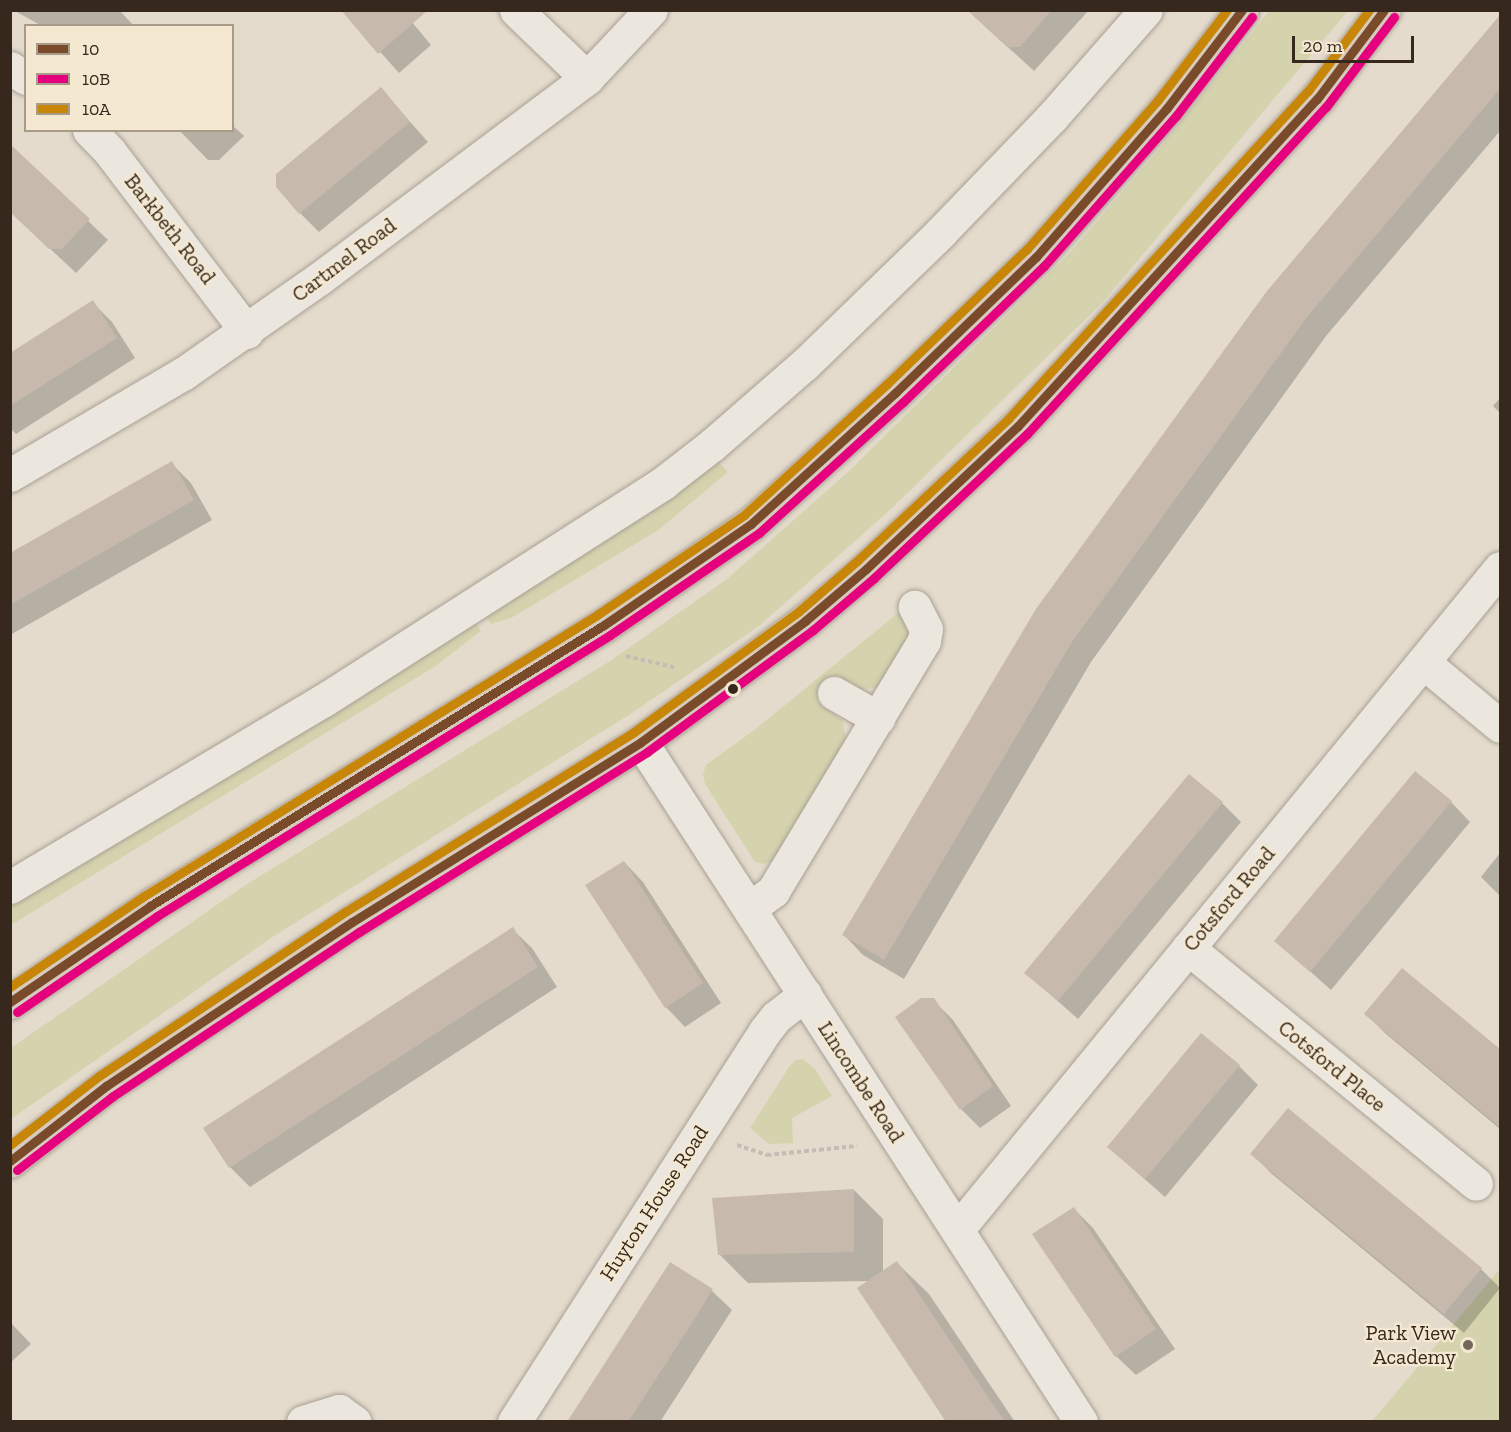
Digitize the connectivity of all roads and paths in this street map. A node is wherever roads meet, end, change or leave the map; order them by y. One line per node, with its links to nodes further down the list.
1 (516, 10): 8 (street)
2 (651, 10): 8 (street, Cartmel Road)
3 (1146, 10): 21 (street)
4 (1242, 10): 25 (highway)
5 (1384, 10): 20 (highway)
6 (10, 68): 7 (street)
7 (24, 77)
8 (587, 78): 10 (street, Cartmel Road)
9 (91, 132): 10 (street, Barkbeth Road)
10 (247, 332): 11 (street, Cartmel Road)
11 (10, 475)
12 (1500, 568): 15 (street, Cotsford Road)
13 (915, 607): 18 (street)
14 (625, 656): 16 (path)
15 (1423, 662): 19 (street); 23 (street, Cotsford Road)
16 (681, 668)
17 (834, 693): 18 (street)
18 (878, 718): 22 (street)
19 (1500, 726)
20 (640, 742): 22 (street, Lincombe Road); 28 (highway)
21 (10, 886)
22 (750, 908): 24 (street, Lincombe Road)
23 (1188, 948): 29 (street, Cotsford Place); 30 (street, Cotsford Road)
24 (805, 994): 26 (street, Lincombe Road); 27 (street, Huyton House Road)
25 (10, 1002)
26 (892, 1130): 27 (path); 30 (street, Lincombe Road)
27 (700, 1133): 33 (street, Huyton House Road)
28 (10, 1161)
29 (1476, 1184)
30 (957, 1230): 34 (street, Lincombe Road)
31 (303, 1422): 32 (street)
32 (355, 1422)
33 (514, 1422)
34 (1081, 1422)

